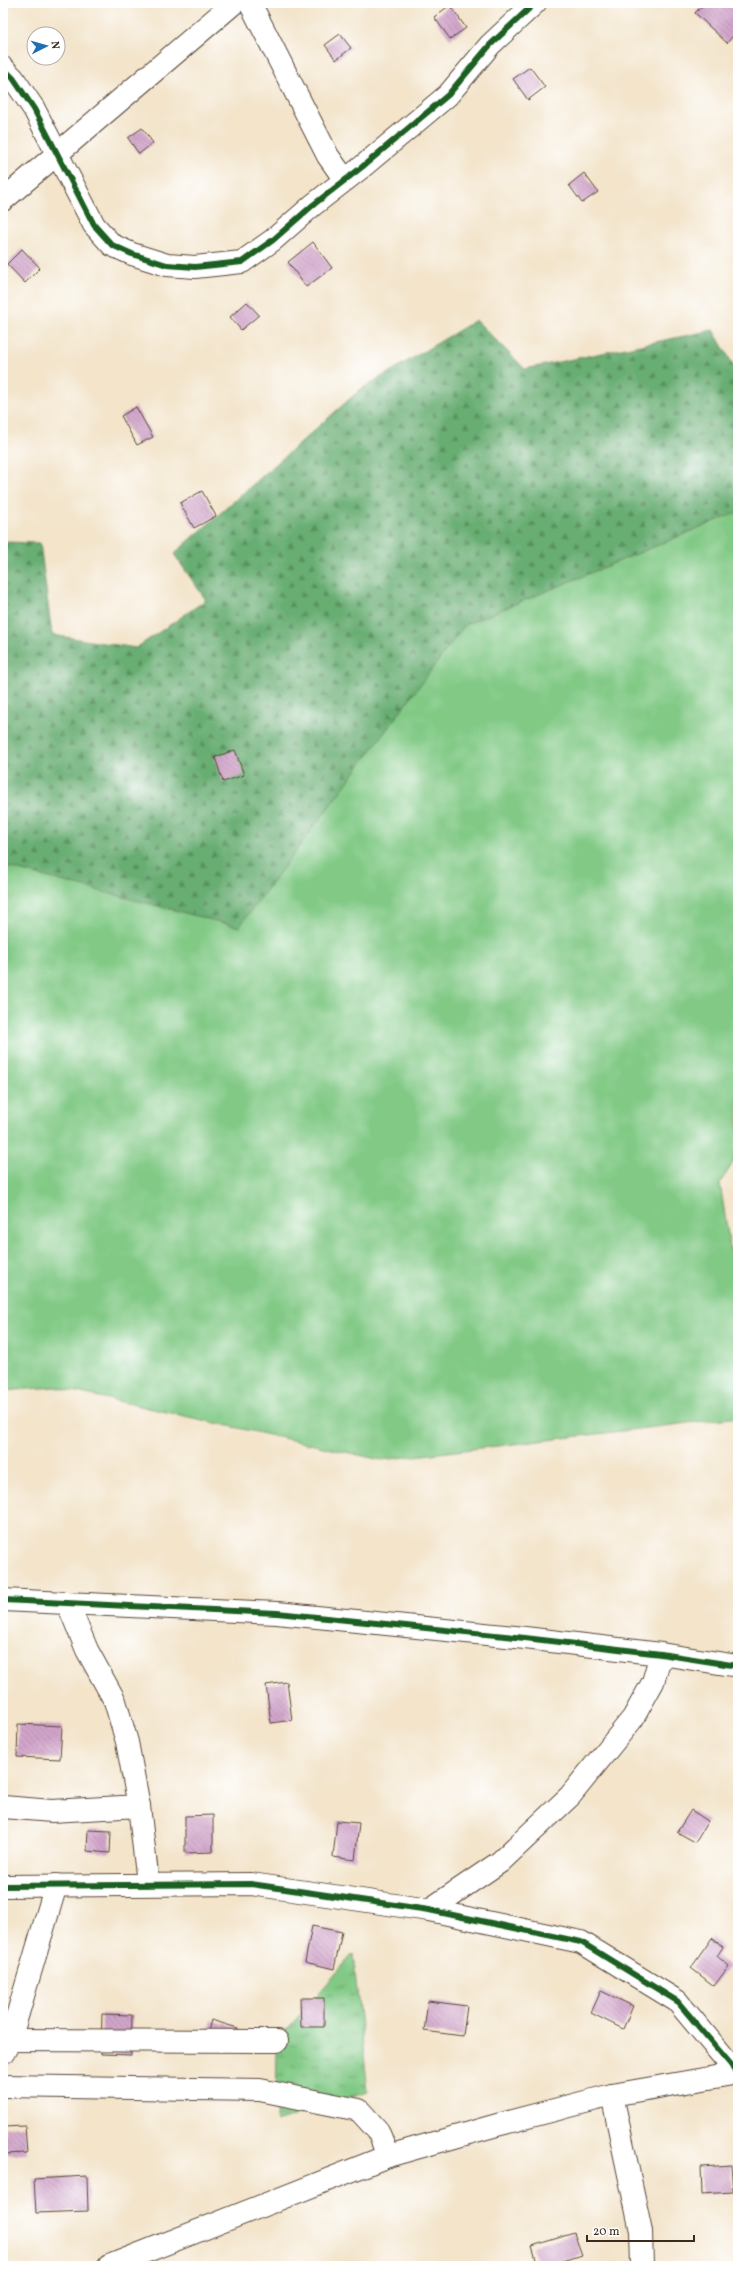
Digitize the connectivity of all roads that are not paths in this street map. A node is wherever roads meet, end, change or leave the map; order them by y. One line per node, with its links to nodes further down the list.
1 (234, 3): 5 (street)
2 (250, 3): 6 (street)
3 (535, 3): 6 (street)
4 (3, 68): 5 (street)
5 (58, 152): 6 (street); 7 (street)
6 (345, 180)
7 (3, 200)
8 (3, 1600): 9 (street)
9 (68, 1604): 10 (street); 13 (street)
10 (661, 1654): 11 (street); 17 (street)
11 (738, 1666)
12 (3, 1806): 13 (street)
13 (139, 1806): 14 (street)
14 (148, 1883): 15 (street); 17 (street)
15 (56, 1885): 16 (street); 19 (street)
16 (3, 1886)
17 (429, 1910): 20 (street)
18 (277, 2041): 19 (street)
19 (5, 2045)
20 (738, 2073): 22 (street)
21 (3, 2086): 23 (street)
22 (612, 2095): 23 (street); 25 (street)
23 (388, 2156): 24 (street)
24 (109, 2266)
25 (642, 2266)

